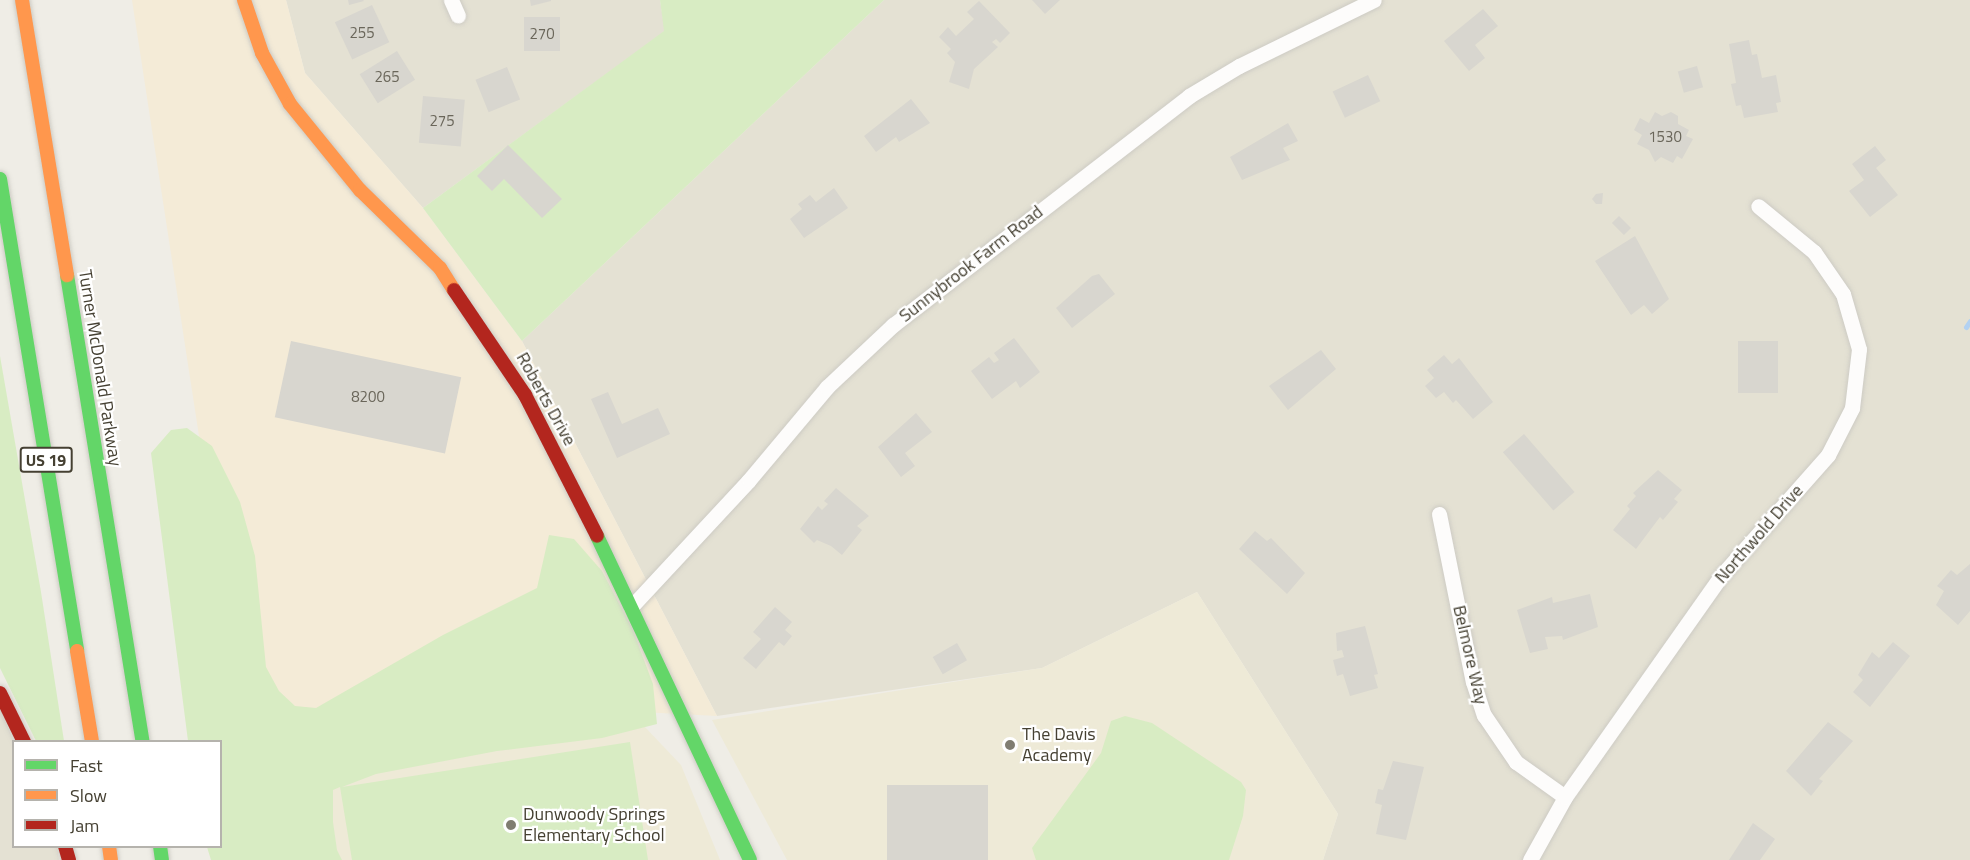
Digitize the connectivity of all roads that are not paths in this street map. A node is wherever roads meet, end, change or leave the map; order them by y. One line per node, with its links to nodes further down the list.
1 (22, 0): 7 (main road, Turner McDonald Parkway / US 19)
2 (28, 0): 7 (main road)
3 (244, 0): 11 (main road, Roberts Drive)
4 (451, 0): 6 (street)
5 (1374, 0): 11 (street, Sunnybrook Farm Road)
6 (458, 16)
7 (52, 176): 15 (main road, Turner McDonald Parkway / US 19)
8 (0, 179): 14 (main road, US 19)
9 (1758, 206): 16 (street, Northwold Drive)
10 (1439, 514): 16 (street, Belmore Way)
11 (631, 607): 17 (main road, Roberts Drive)
12 (0, 693): 13 (main road)
13 (24, 740)
14 (92, 740)
15 (142, 740)
16 (1565, 797): 18 (street, Northwold Drive)
17 (750, 860)
18 (1530, 860)

